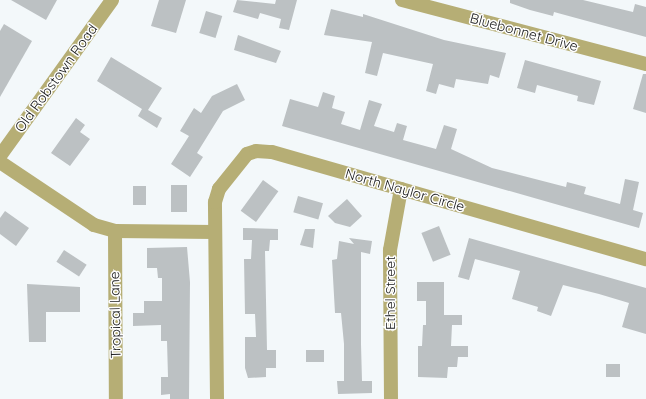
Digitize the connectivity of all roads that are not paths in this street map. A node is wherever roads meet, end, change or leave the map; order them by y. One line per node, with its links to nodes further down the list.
1 (112, 0): 4 (street, Old Robstown Road)
2 (402, 0): 3 (street, Bluebonnet Drive)
3 (646, 64)
4 (0, 156)
5 (0, 162): 7 (street)
6 (401, 189): 8 (street, North Naylor Circle); 9 (street, North Naylor Circle); 12 (street, Ethel Street)
7 (115, 231): 8 (street); 10 (street, Tropical Lane)
8 (215, 232): 11 (street, North Naylor Circle)
9 (646, 259)
10 (116, 399)
11 (217, 399)
12 (390, 399)

